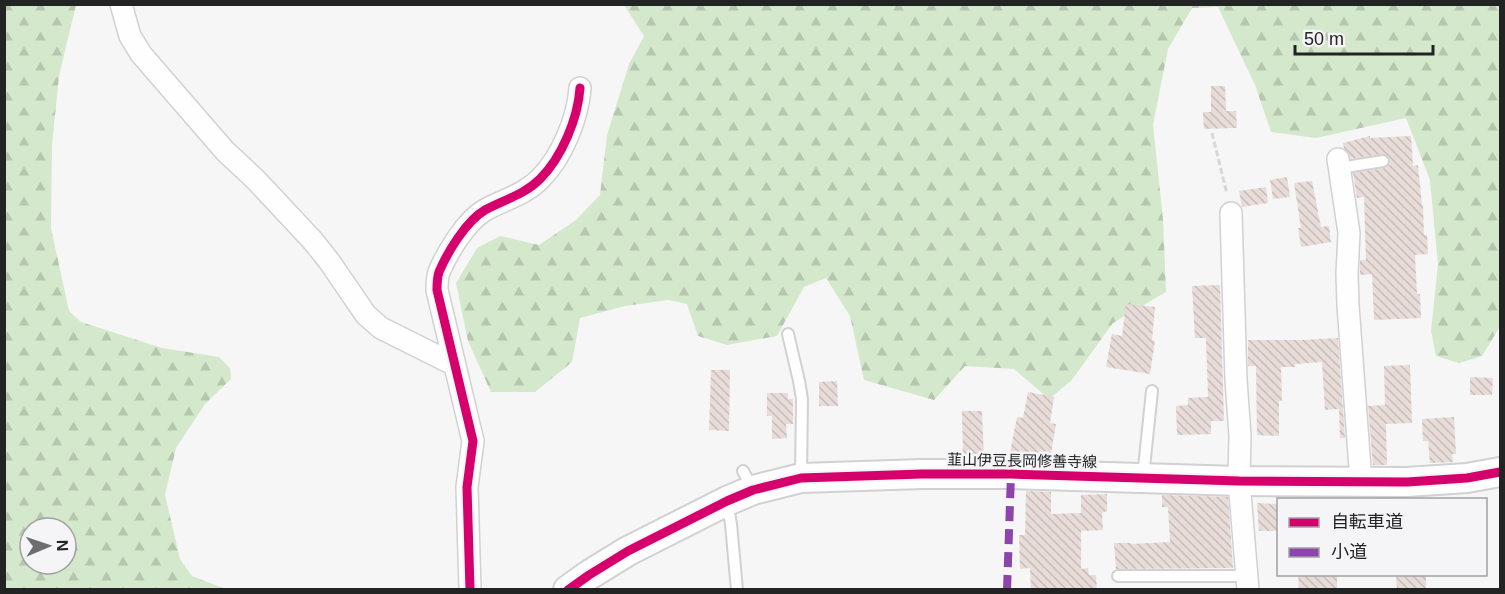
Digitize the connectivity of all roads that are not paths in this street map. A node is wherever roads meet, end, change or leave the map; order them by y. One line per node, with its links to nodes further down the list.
1 (121, 4): 7 (street)
2 (580, 88): 7 (street)
3 (1383, 161): 4 (lane)
4 (1339, 163): 13 (street)
5 (1232, 213): 12 (street)
6 (789, 334): 10 (lane)
7 (455, 365): 17 (street)
8 (1152, 391): 11 (lane)
9 (1500, 472): 13 (main road, 韮山伊豆長岡修善寺線)
10 (801, 478): 11 (main road, 韮山伊豆長岡修善寺線); 14 (main road, 韮山伊豆長岡修善寺線)
11 (1143, 478): 12 (main road, 韮山伊豆長岡修善寺線)
12 (1239, 481): 13 (main road, 韮山伊豆長岡修善寺線); 16 (street)
13 (1361, 482)
14 (727, 501): 18 (main road, 韮山伊豆長岡修善寺線); 19 (lane)
15 (1118, 576): 16 (lane)
16 (1247, 583)
17 (470, 590)
18 (568, 590)
19 (737, 590)

